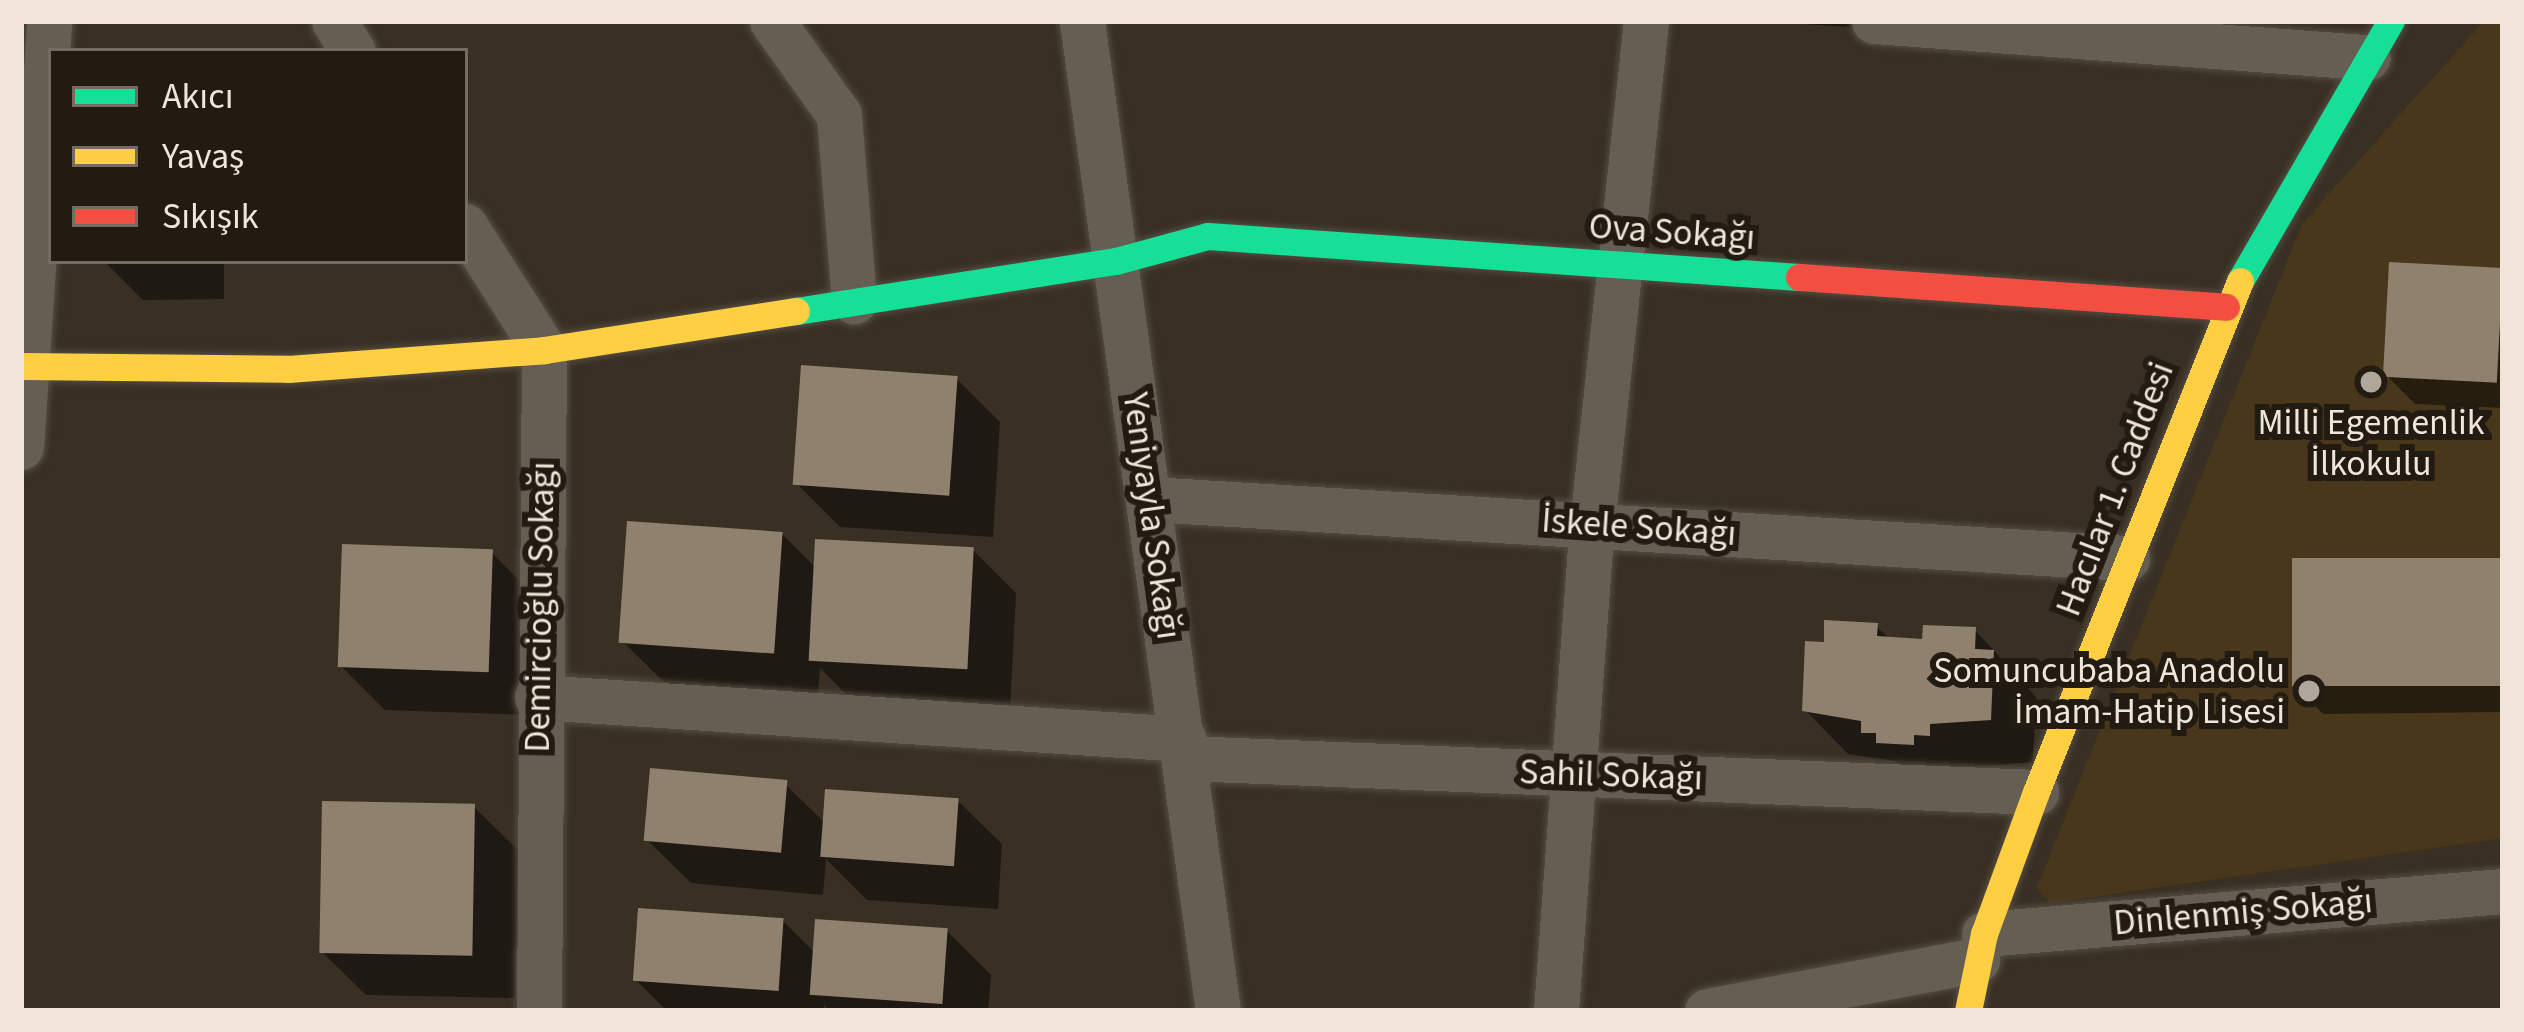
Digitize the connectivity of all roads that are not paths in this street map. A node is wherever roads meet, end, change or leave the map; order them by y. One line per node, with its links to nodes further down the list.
1 (49, 21): 16 (street)
2 (334, 21): 9 (street)
3 (772, 21): 13 (street)
4 (1082, 21): 11 (street, Yeniyayla Sokağı)
5 (1646, 21): 12 (street)
6 (1874, 21): 7 (street)
7 (1925, 23): 8 (street)
8 (2380, 39): 14 (street, Hacılar 1. Caddesi)
9 (351, 48)
10 (468, 231): 15 (street)
11 (1116, 261): 12 (street, Ova Sokağı); 13 (street, Ova Sokağı); 18 (street, Yeniyayla Sokağı)
12 (1624, 265): 14 (street, Ova Sokağı); 19 (street)
13 (854, 301): 15 (street, Ova Sokağı)
14 (2226, 307): 20 (street, Hacılar 1. Caddesi)
15 (544, 350): 16 (street, Ova Sokağı); 21 (street, Demircioğlu Sokağı)
16 (24, 366): 17 (street)
17 (21, 447)
18 (1150, 499): 19 (street, İskele Sokağı); 22 (street, Yeniyayla Sokağı)
19 (1592, 524): 20 (street, İskele Sokağı); 23 (street)
20 (2127, 558): 24 (street, Hacılar 1. Caddesi)
21 (537, 697): 22 (street, Sahil Sokağı); 27 (street, Demircioğlu Sokağı)
22 (1185, 748): 23 (street, Sahil Sokağı); 28 (street, Yeniyayla Sokağı)
23 (1574, 773): 24 (street, Sahil Sokağı); 29 (street)
24 (2036, 792): 26 (street, Hacılar 1. Caddesi)
25 (2503, 891): 26 (street, Dinlenmiş Sokağı)
26 (1980, 947): 30 (street, Dinlenmiş Sokağı); 31 (street, Hacılar 1. Caddesi)
27 (539, 1011)
28 (1219, 1011)
29 (1556, 1011)
30 (1707, 1011)
31 (1968, 1011)

